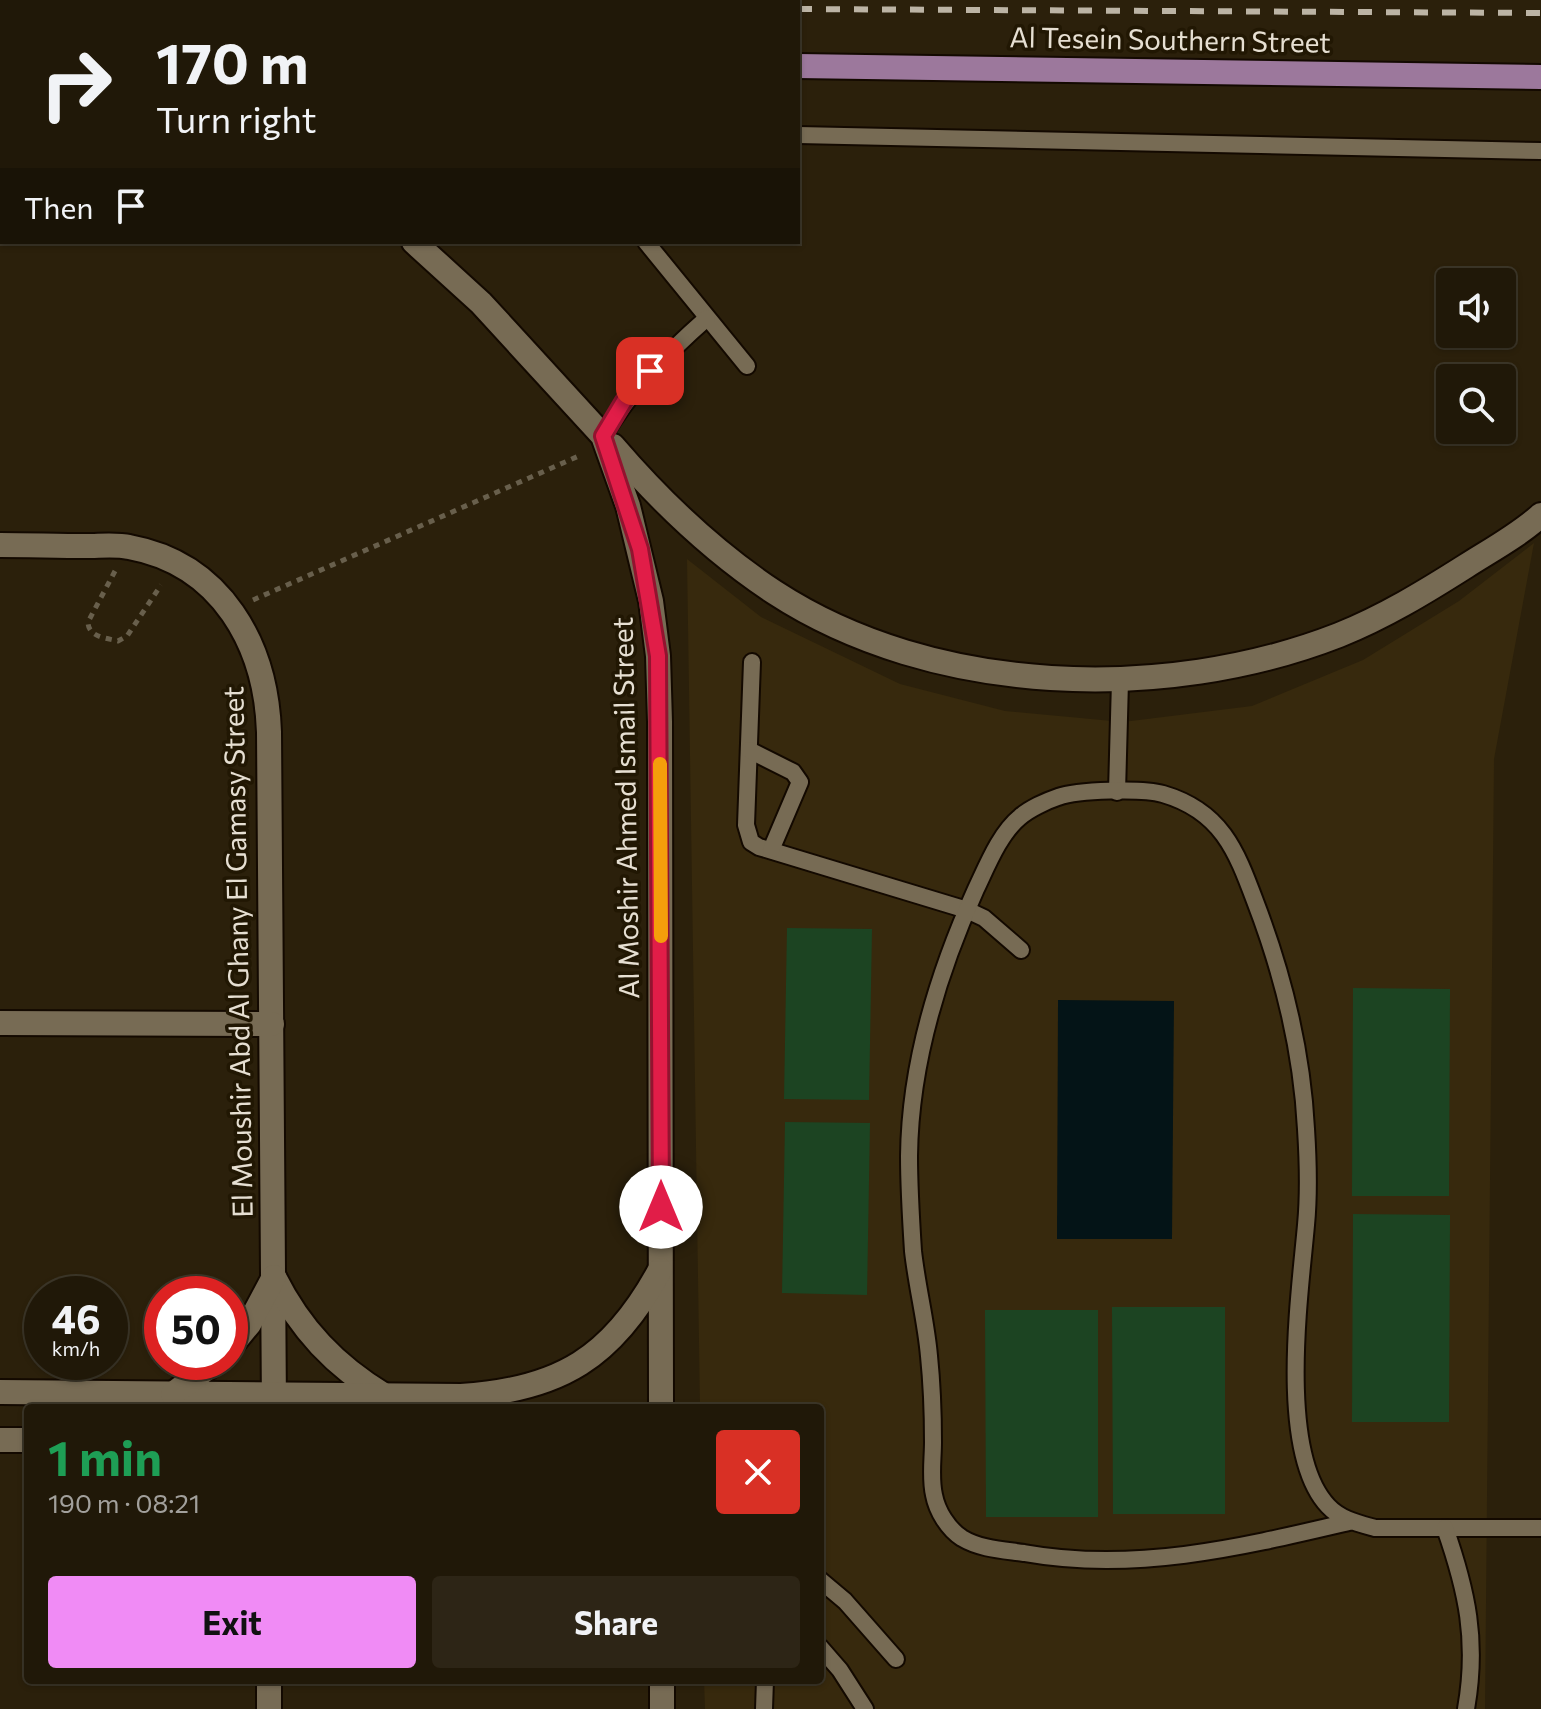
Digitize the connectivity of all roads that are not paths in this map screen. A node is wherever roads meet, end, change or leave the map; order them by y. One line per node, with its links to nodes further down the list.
1 (800, 66): 2 (main road, Al Tesein Southern Street)
2 (1541, 77)
3 (800, 135): 4 (lane)
4 (1541, 151)
5 (416, 244): 9 (street, Al Moshir Ahmed Ismail Street)
6 (648, 244): 7 (lane)
7 (707, 318): 8 (lane); 9 (lane)
8 (747, 366)
9 (603, 436): 11 (street); 13 (street, Al Moshir Ahmed Ismail Street)
10 (1539, 519): 15 (street)
11 (684, 523): 13 (street); 15 (street)
12 (0, 545): 22 (street, El Moushir Abd Al Ghany El Gamasy Street)
13 (640, 549): 23 (street, Al Moshir Ahmed Ismail Street)
14 (752, 662): 16 (lane)
15 (1120, 681): 17 (lane)
16 (749, 750): 18 (lane); 18 (lane)
17 (1117, 792): 19 (lane); 34 (lane)
18 (771, 850): 19 (lane)
19 (967, 910): 20 (lane); 34 (lane)
20 (1021, 950)
21 (0, 1023): 22 (street)
22 (272, 1024): 24 (street, El Moushir Abd Al Ghany El Gamasy Street)
23 (661, 1268): 29 (street); 31 (street, Al Moshir Ahmed Ismail Street)
24 (274, 1277): 25 (street); 29 (street); 30 (street, El Moushir Abd Al Ghany El Gamasy Street)
25 (248, 1325)
26 (191, 1380): 28 (street)
27 (0, 1392): 28 (street)
28 (173, 1394): 30 (street)
29 (385, 1396): 30 (street)
30 (274, 1402)
31 (661, 1404)
32 (0, 1440): 33 (street)
33 (24, 1440)
34 (1349, 1522): 35 (lane)
35 (1445, 1528): 36 (lane); 47 (lane)
36 (1541, 1528)
37 (824, 1583): 39 (lane)
38 (824, 1652): 46 (lane)
39 (896, 1659)
40 (269, 1684): 43 (street)
41 (662, 1684): 44 (street)
42 (765, 1684): 45 (lane)
43 (269, 1709)
44 (662, 1709)
45 (764, 1709)
46 (865, 1709)
47 (1466, 1709)

